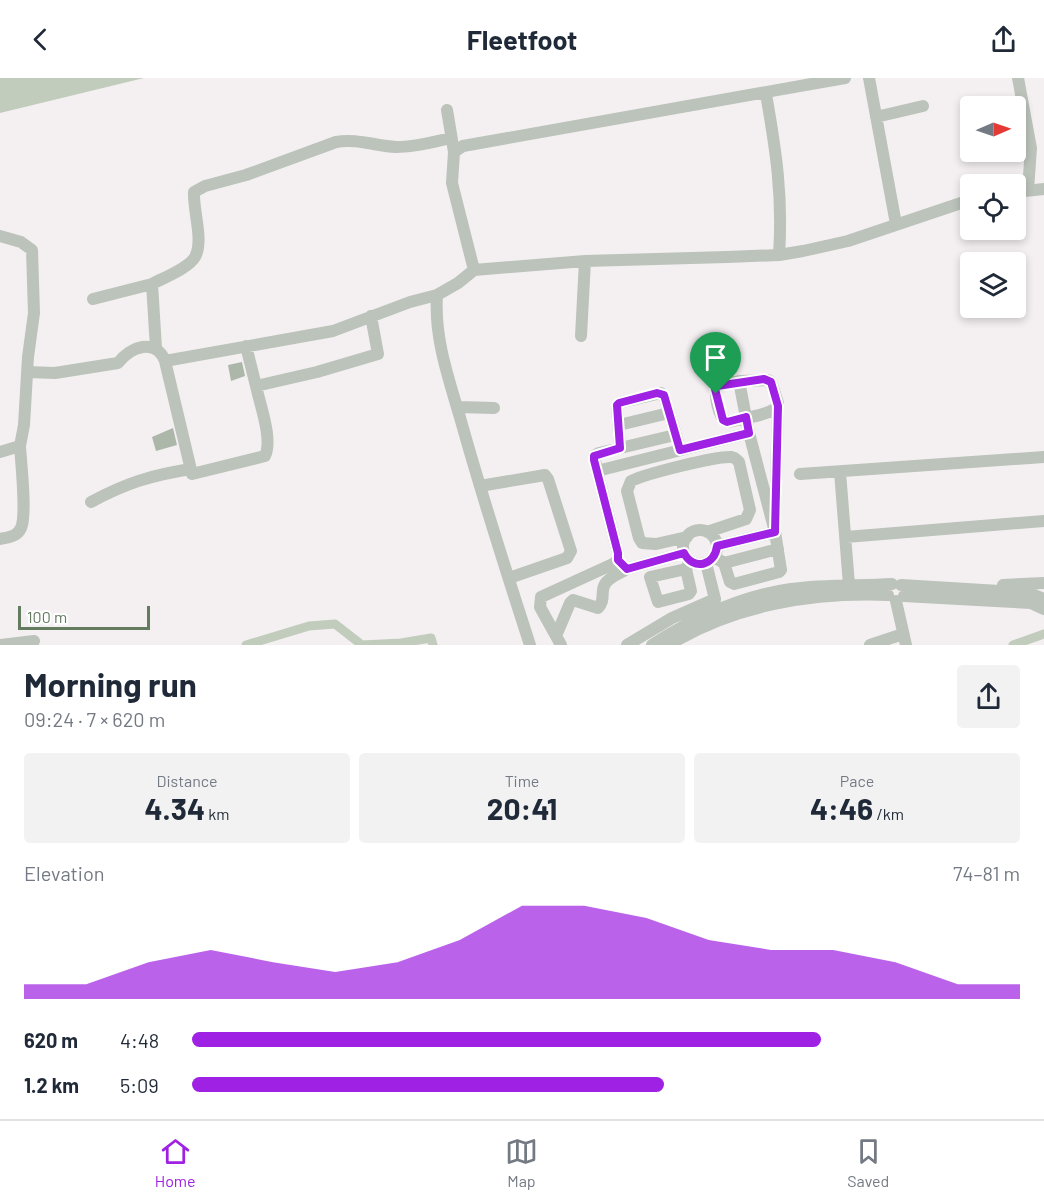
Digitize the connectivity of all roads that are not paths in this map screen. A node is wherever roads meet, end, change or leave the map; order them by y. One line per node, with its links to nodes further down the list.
1 (845, 78): 4 (street)
2 (869, 78): 7 (street)
3 (1018, 78): 10 (street)
4 (766, 94): 9 (street); 16 (street)
5 (923, 106): 7 (street)
6 (447, 110): 8 (street)
7 (876, 117): 14 (street)
8 (451, 138): 9 (street); 19 (street)
9 (454, 152): 18 (street)
10 (1026, 174)
11 (1044, 189): 12 (street)
12 (1026, 191)
13 (960, 203): 14 (street)
14 (896, 224): 16 (street)
15 (0, 236): 27 (street)
16 (779, 255): 17 (street)
17 (585, 261): 18 (street); 23 (street)
18 (474, 270): 20 (street)
19 (152, 284): 21 (street); 25 (street)
20 (437, 296): 22 (street); 31 (street)
21 (93, 299)
22 (371, 316): 24 (street); 29 (street)
23 (581, 336)
24 (246, 346): 26 (street); 29 (street)
25 (156, 348): 26 (street); 27 (street)
26 (165, 361): 46 (street)
27 (32, 372): 39 (street)
28 (739, 381): 30 (street); 34 (street); 34 (street)
29 (256, 386): 46 (street)
30 (778, 406): 34 (street); 57 (street)
31 (457, 407): 32 (street); 53 (street)
32 (494, 408)
33 (669, 413): 35 (street); 35 (street); 37 (street)
34 (746, 417): 36 (street)
35 (619, 425): 40 (street)
36 (749, 433): 38 (street); 47 (street)
37 (675, 435): 40 (street); 41 (street)
38 (697, 445): 41 (street); 45 (street)
39 (20, 446): 42 (street); 60 (street)
40 (620, 448): 48 (street)
41 (680, 450): 43 (street)
42 (0, 452)
43 (658, 455): 48 (street); 49 (street)
44 (1044, 458): 50 (street)
45 (701, 462): 49 (street); 51 (street)
46 (191, 469): 54 (street)
47 (758, 470): 51 (street); 57 (street)
48 (597, 471): 63 (street)
49 (662, 472): 58 (street)
50 (840, 472): 52 (street); 59 (street)
51 (742, 474): 56 (street)
52 (800, 474)
53 (480, 486): 68 (street); 68 (street)
54 (91, 502)
55 (1044, 521): 59 (street)
56 (707, 532): 58 (street); 62 (street)
57 (775, 532): 61 (street); 62 (street)
58 (687, 537): 64 (street)
59 (846, 537): 70 (street)
60 (0, 539)
61 (778, 549): 62 (street); 62 (street)
62 (715, 557): 64 (street); 77 (street)
63 (618, 560): 66 (street); 80 (street)
64 (686, 561): 65 (street); 67 (street); 75 (street)
65 (646, 564): 66 (street); 67 (street)
66 (627, 569): 80 (street)
67 (650, 577): 75 (street)
68 (509, 578): 83 (street)
69 (1044, 583): 71 (street)
70 (849, 585): 72 (street); 77 (street)
71 (964, 588): 72 (street); 73 (street)
72 (896, 592): 73 (street); 77 (street); 79 (street)
73 (996, 595): 74 (street); 76 (street)
74 (1044, 599)
75 (658, 602): 78 (street)
76 (1044, 609)
77 (718, 610): 78 (street); 85 (street); 86 (street)
78 (664, 623): 84 (street)
79 (904, 639): 87 (street)
80 (559, 640)
81 (34, 641): 82 (street)
82 (0, 645)
83 (530, 645)
84 (627, 645)
85 (652, 645)
86 (669, 645)
87 (870, 645)

